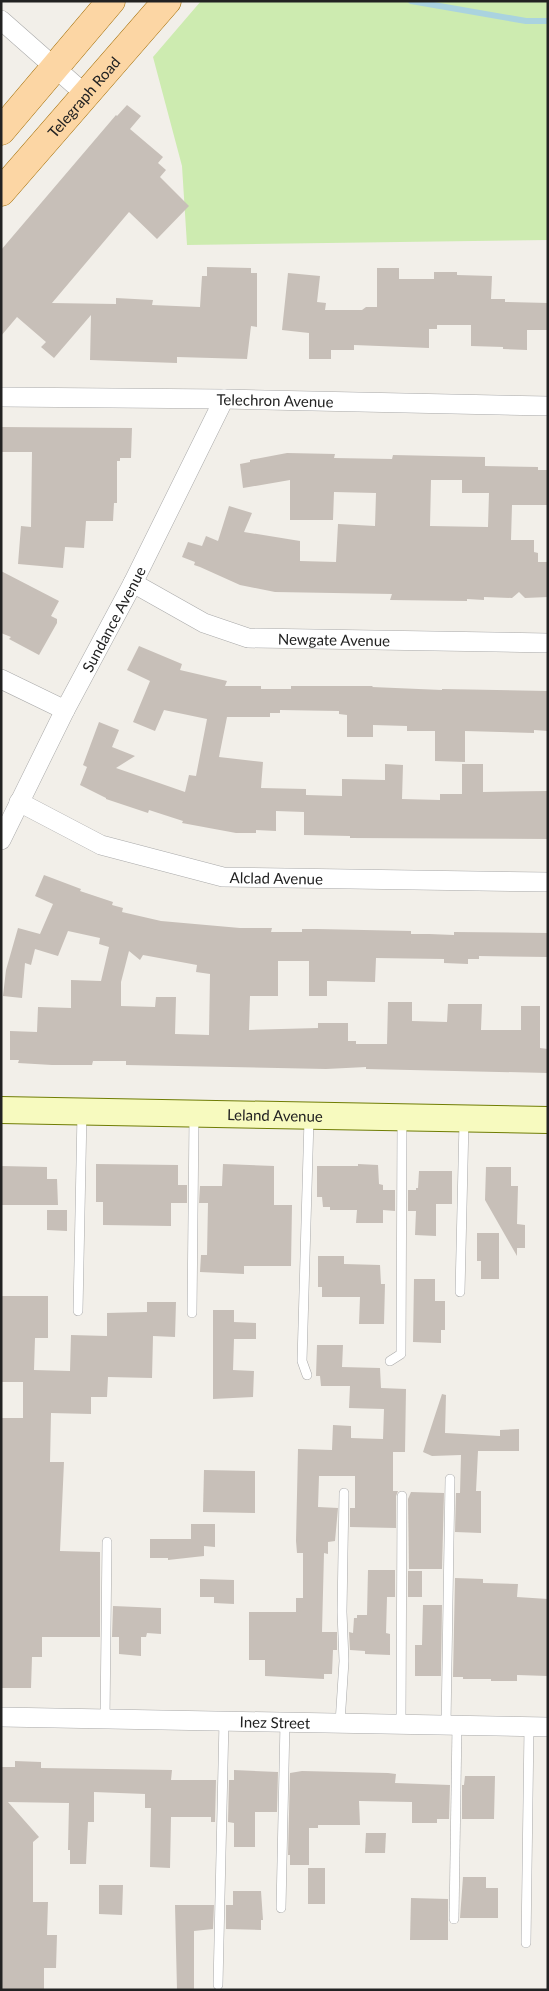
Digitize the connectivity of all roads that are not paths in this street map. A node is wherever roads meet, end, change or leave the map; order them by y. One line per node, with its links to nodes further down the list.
1 (111, 1): 4 (main road)
2 (167, 1): 5 (main road, Telegraph Road)
3 (1, 20): 4 (street)
4 (55, 68): 5 (street); 6 (main road)
5 (86, 95): 7 (main road, Telegraph Road)
6 (1, 132)
7 (1, 192)
8 (1, 397): 9 (street, Telechron Avenue)
9 (224, 399): 10 (street, Telechron Avenue); 11 (street, Sundance Avenue)
10 (548, 406)
11 (133, 583): 12 (street, Newgate Avenue); 14 (street, Sundance Avenue)
12 (548, 643)
13 (1, 679): 14 (street)
14 (65, 710): 15 (street, Sundance Avenue)
15 (19, 802): 16 (street, Sundance Avenue); 17 (street, Alclad Avenue)
16 (1, 840)
17 (548, 882)
18 (1, 1110): 19 (street, Leland Avenue)
19 (82, 1112): 20 (street, Leland Avenue); 26 (lane)
20 (194, 1114): 21 (street, Leland Avenue); 27 (lane)
21 (309, 1116): 22 (street, Leland Avenue); 29 (lane)
22 (402, 1118): 23 (street, Leland Avenue); 28 (lane)
23 (464, 1119): 24 (street, Leland Avenue); 25 (lane)
24 (548, 1120)
25 (460, 1292)
26 (78, 1311)
27 (192, 1313)
28 (390, 1361)
29 (307, 1375)
30 (450, 1479): 40 (lane)
31 (344, 1493): 38 (lane)
32 (402, 1496): 39 (lane)
33 (107, 1542): 35 (lane)
34 (1, 1717): 35 (street, Inez Street)
35 (105, 1719): 36 (street, Inez Street)
36 (224, 1721): 37 (street, Inez Street); 46 (lane)
37 (285, 1722): 38 (street, Inez Street); 43 (lane)
38 (340, 1723): 39 (street, Inez Street)
39 (401, 1724): 40 (street, Inez Street)
40 (452, 1725): 41 (street, Inez Street); 44 (lane)
41 (529, 1726): 42 (street, Inez Street); 45 (lane)
42 (548, 1727)
43 (281, 1908)
44 (454, 1919)
45 (526, 1943)
46 (218, 1985)

